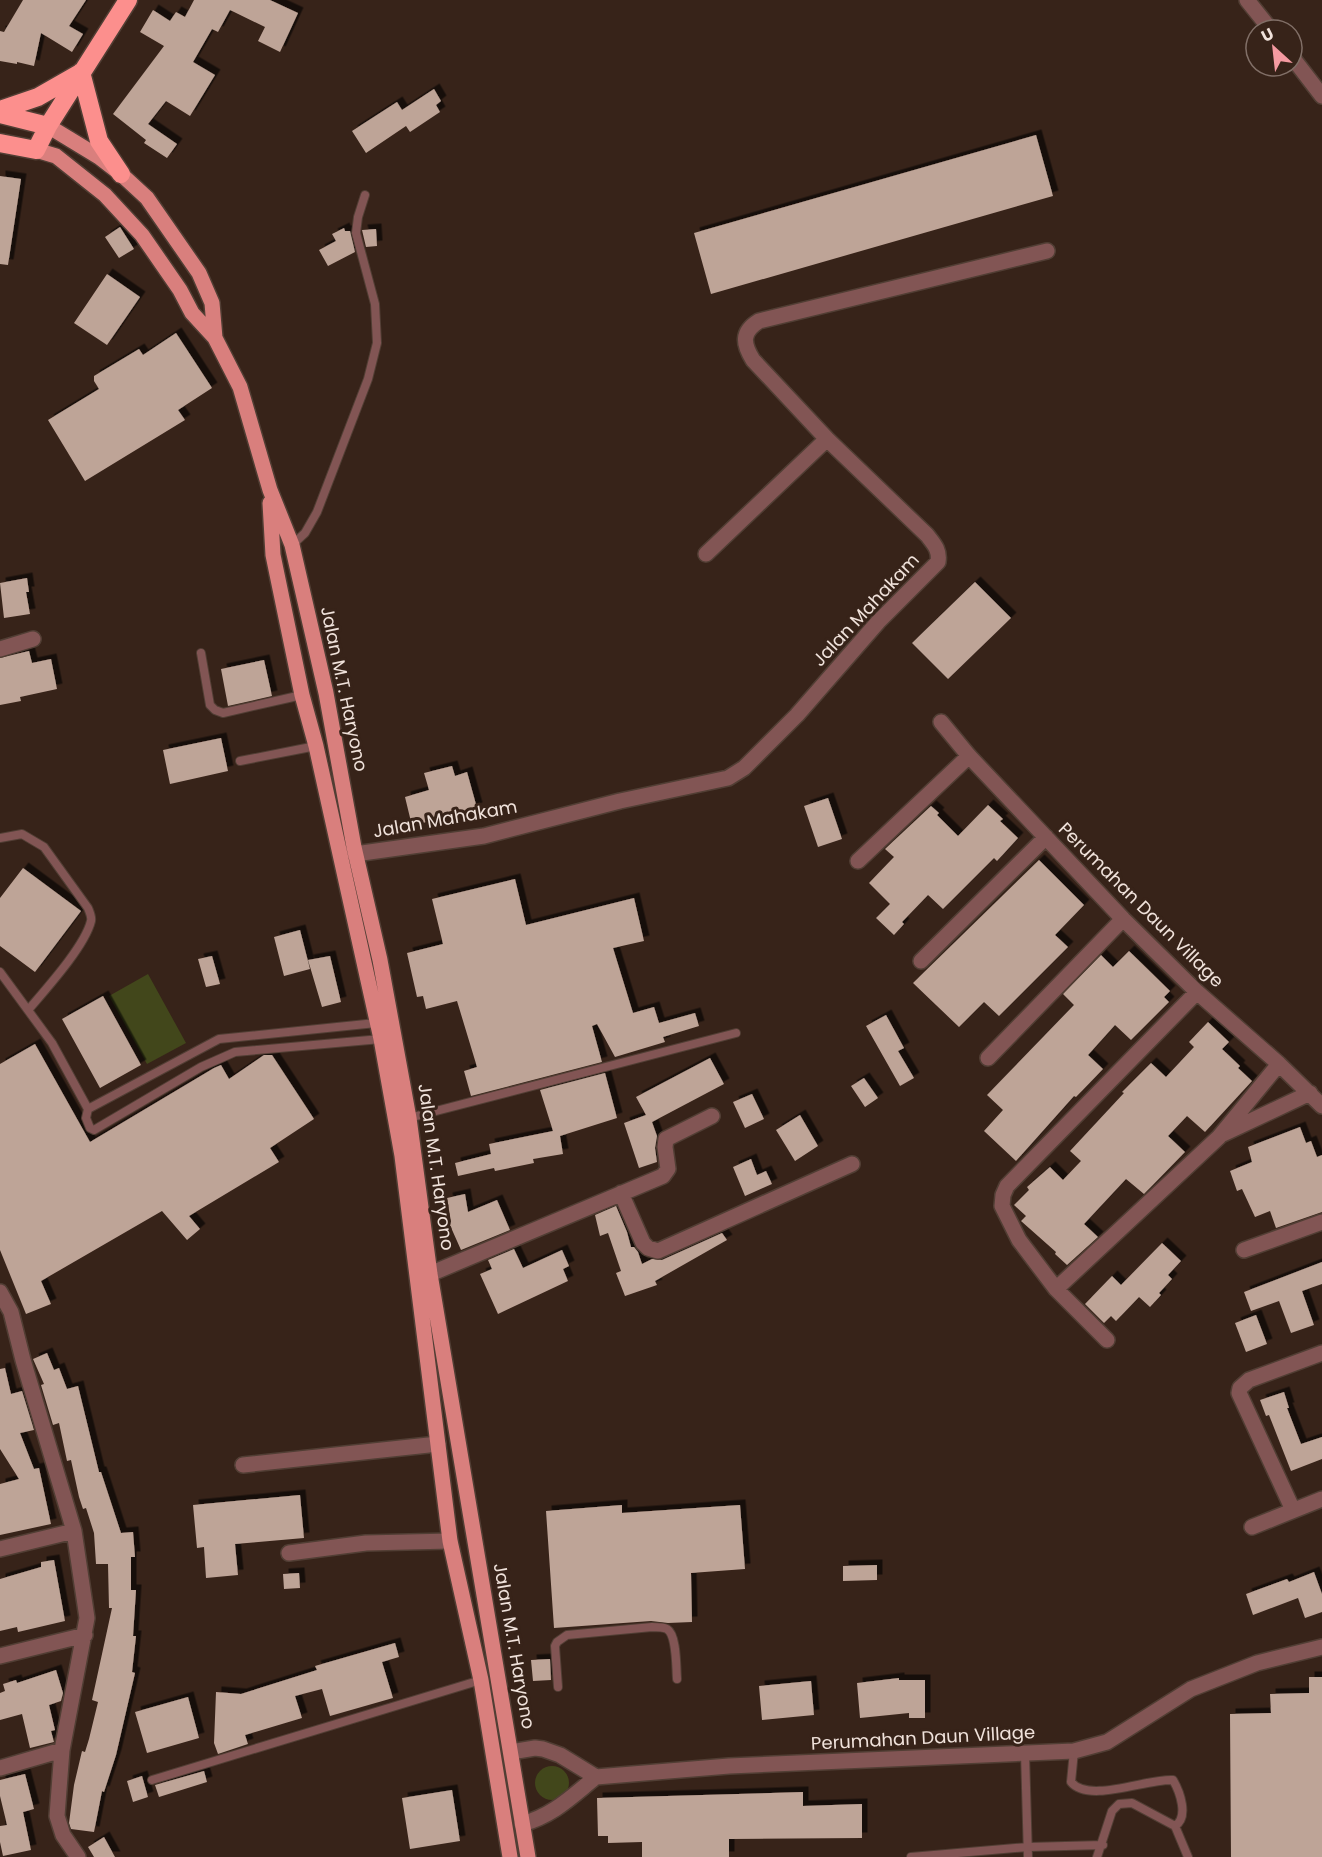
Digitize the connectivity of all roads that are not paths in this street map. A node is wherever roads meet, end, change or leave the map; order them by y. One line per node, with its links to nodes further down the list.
1 (128, 0): 4 (highway)
2 (1247, 0): 3 (street)
3 (1261, 18)
4 (81, 72): 7 (highway); 8 (highway); 11 (highway)
5 (1304, 73): 6 (street)
6 (1322, 96)
7 (0, 112): 8 (highway, Jalan M.T. Haryono)
8 (48, 126): 10 (highway); 11 (main road, Jalan M.T. Haryono)
9 (0, 143): 10 (highway, Jalan M.T. Haryono)
10 (36, 150): 14 (main road, Jalan M.T. Haryono)
11 (121, 174): 14 (main road, Jalan M.T. Haryono)
12 (365, 195): 17 (lane)
13 (1047, 251): 15 (street, Jalan Mahakam)
14 (215, 338): 16 (main road, Jalan M.T. Haryono)
15 (827, 439): 18 (street); 31 (street, Jalan Mahakam)
16 (270, 490): 17 (main road, Jalan M.T. Haryono); 22 (main road, Jalan M.T. Haryono)
17 (292, 545): 27 (main road, Jalan M.T. Haryono)
18 (706, 554)
19 (33, 639): 20 (street)
20 (0, 649)
21 (201, 652): 22 (lane)
22 (302, 694): 24 (main road, Jalan M.T. Haryono)
23 (941, 722): 25 (street, Perumahan Daun Village)
24 (316, 746): 26 (lane); 28 (main road, Jalan M.T. Haryono)
25 (969, 756): 29 (street, Perumahan Daun Village); 32 (street)
26 (240, 761)
27 (351, 829): 28 (main road); 31 (main road, Jalan M.T. Haryono)
28 (334, 833): 38 (main road, Jalan M.T. Haryono)
29 (1046, 837): 33 (street, Perumahan Daun Village); 34 (street)
30 (0, 838): 37 (lane)
31 (356, 854): 51 (main road, Jalan M.T. Haryono)
32 (858, 861)
33 (1123, 919): 36 (street, Perumahan Daun Village); 44 (street)
34 (921, 961)
35 (0, 972): 37 (lane)
36 (1197, 992): 45 (street, Perumahan Daun Village); 58 (street)
37 (29, 1010): 49 (lane)
38 (376, 1023): 40 (lane); 41 (main road, Jalan M.T. Haryono)
39 (736, 1033): 51 (lane)
40 (241, 1037): 42 (lane); 43 (lane)
41 (381, 1039): 43 (lane); 63 (main road, Jalan M.T. Haryono)
42 (198, 1051): 46 (lane); 49 (lane)
43 (243, 1052): 46 (lane)
44 (988, 1058)
45 (1280, 1064): 47 (street, Perumahan Daun Village); 52 (street)
46 (206, 1065): 49 (lane)
47 (1310, 1093): 48 (street, Perumahan Daun Village); 52 (street)
48 (1322, 1106)
49 (88, 1110)
50 (712, 1116): 54 (street)
51 (409, 1118): 57 (main road, Jalan M.T. Haryono)
52 (1219, 1137): 58 (street)
53 (852, 1164): 54 (street)
54 (621, 1193): 57 (street)
55 (1322, 1222): 56 (street)
56 (1244, 1250)
57 (430, 1274): 80 (main road, Jalan M.T. Haryono)
58 (1056, 1288): 61 (street)
59 (0, 1292): 60 (street)
60 (6, 1313): 68 (street)
61 (1107, 1340)
62 (1322, 1353): 66 (street)
63 (438, 1444): 64 (street); 69 (main road, Jalan M.T. Haryono)
64 (243, 1465)
65 (1322, 1498): 66 (street)
66 (1293, 1510): 67 (street)
67 (1252, 1527)
68 (74, 1531): 70 (street); 72 (street)
69 (450, 1541): 71 (street); 76 (main road, Jalan M.T. Haryono)
70 (0, 1549)
71 (289, 1553)
72 (85, 1635): 74 (street); 78 (street)
73 (1322, 1647): 79 (street, Perumahan Daun Village)
74 (0, 1656)
75 (677, 1679): 77 (lane)
76 (481, 1680): 82 (main road, Jalan M.T. Haryono); 85 (lane)
77 (558, 1687)
78 (62, 1750): 83 (street); 93 (street)
79 (1074, 1751): 81 (street, Perumahan Daun Village); 86 (lane)
80 (511, 1752): 82 (main road); 84 (street); 88 (main road, Jalan M.T. Haryono)
81 (1025, 1753): 84 (street, Perumahan Daun Village); 92 (lane)
82 (494, 1755): 90 (main road, Jalan M.T. Haryono)
83 (0, 1768)
84 (596, 1777): 88 (street)
85 (152, 1780)
86 (1130, 1787): 87 (lane); 89 (lane)
87 (1132, 1803): 89 (lane); 91 (lane)
88 (522, 1824): 90 (main road); 95 (main road, Jalan M.T. Haryono)
89 (1175, 1826): 99 (lane)
90 (505, 1828): 94 (main road, Jalan M.T. Haryono)
91 (1102, 1845): 92 (lane); 98 (lane)
92 (1028, 1848): 96 (lane); 97 (lane)
93 (78, 1857)
94 (510, 1857)
95 (528, 1857)
96 (911, 1857)
97 (1028, 1857)
98 (1097, 1857)
99 (1188, 1857)

